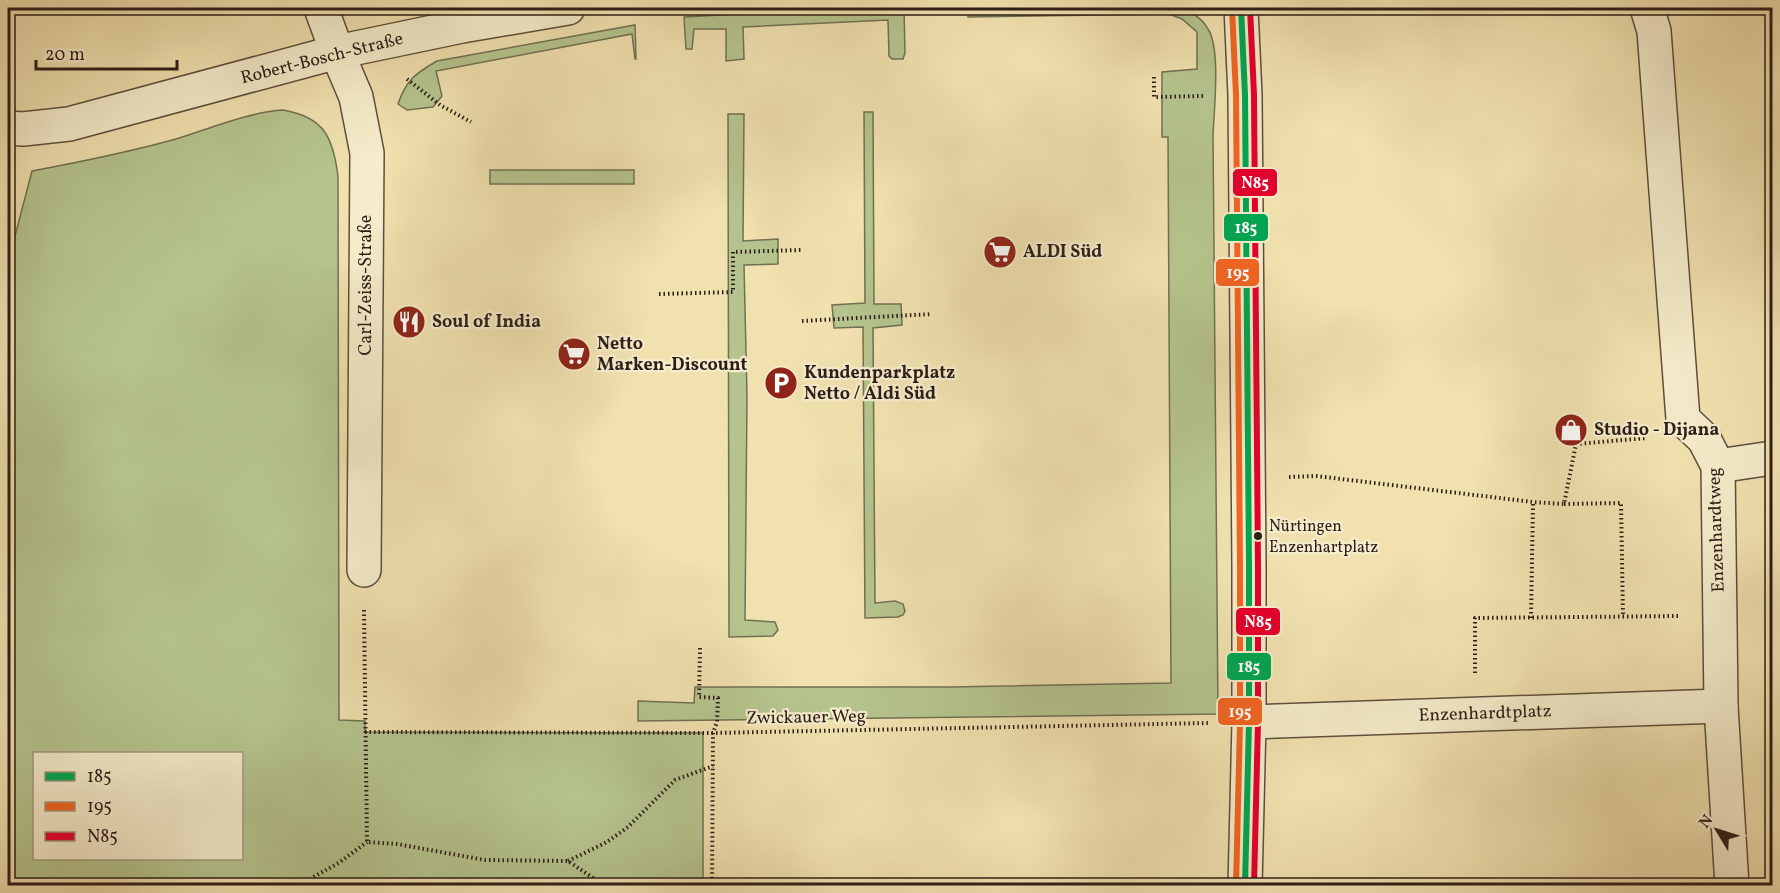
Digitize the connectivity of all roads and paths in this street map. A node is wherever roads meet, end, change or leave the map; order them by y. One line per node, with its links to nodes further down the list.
1 (321, 8): 6 (street, Carl-Zeiss-Straße)
2 (568, 8): 5 (street, Robert-Bosch-Straße)
3 (1241, 8): 8 (street)
4 (1647, 8): 15 (street)
5 (397, 40): 6 (street, Robert-Bosch-Straße); 9 (path)
6 (337, 52): 10 (street, Robert-Bosch-Straße); 20 (street, Carl-Zeiss-Straße)
7 (1154, 77): 8 (path)
8 (1245, 95): 27 (street)
9 (471, 122)
10 (8, 128)
11 (801, 250): 12 (path)
12 (659, 294)
13 (932, 314): 14 (path)
14 (802, 321)
15 (1711, 453): 16 (street); 19 (path); 21 (street, Enzenhardtweg)
16 (1773, 458)
17 (1286, 477): 18 (path)
18 (1533, 502): 19 (path); 23 (path)
19 (1564, 504): 22 (path)
20 (364, 570): 28 (path)
21 (1720, 616): 22 (path); 25 (street, Enzenhardtweg)
22 (1623, 617): 23 (path)
23 (1531, 618): 26 (path)
24 (700, 648): 29 (path)
25 (1721, 706): 26 (street, Enzenhardtplatz); 37 (street, Enzenhardtweg)
26 (1476, 714): 27 (street, Enzenhardtplatz)
27 (1249, 722): 29 (path, Zwickauer Weg); 36 (street)
28 (365, 732): 29 (path, Zwickauer Weg); 31 (path)
29 (713, 733): 30 (path)
30 (713, 766): 32 (path); 35 (path)
31 (367, 842): 32 (path); 33 (path)
32 (568, 861): 34 (path)
33 (298, 885)
34 (605, 885)
35 (712, 885)
36 (1245, 885)
37 (1732, 885)

